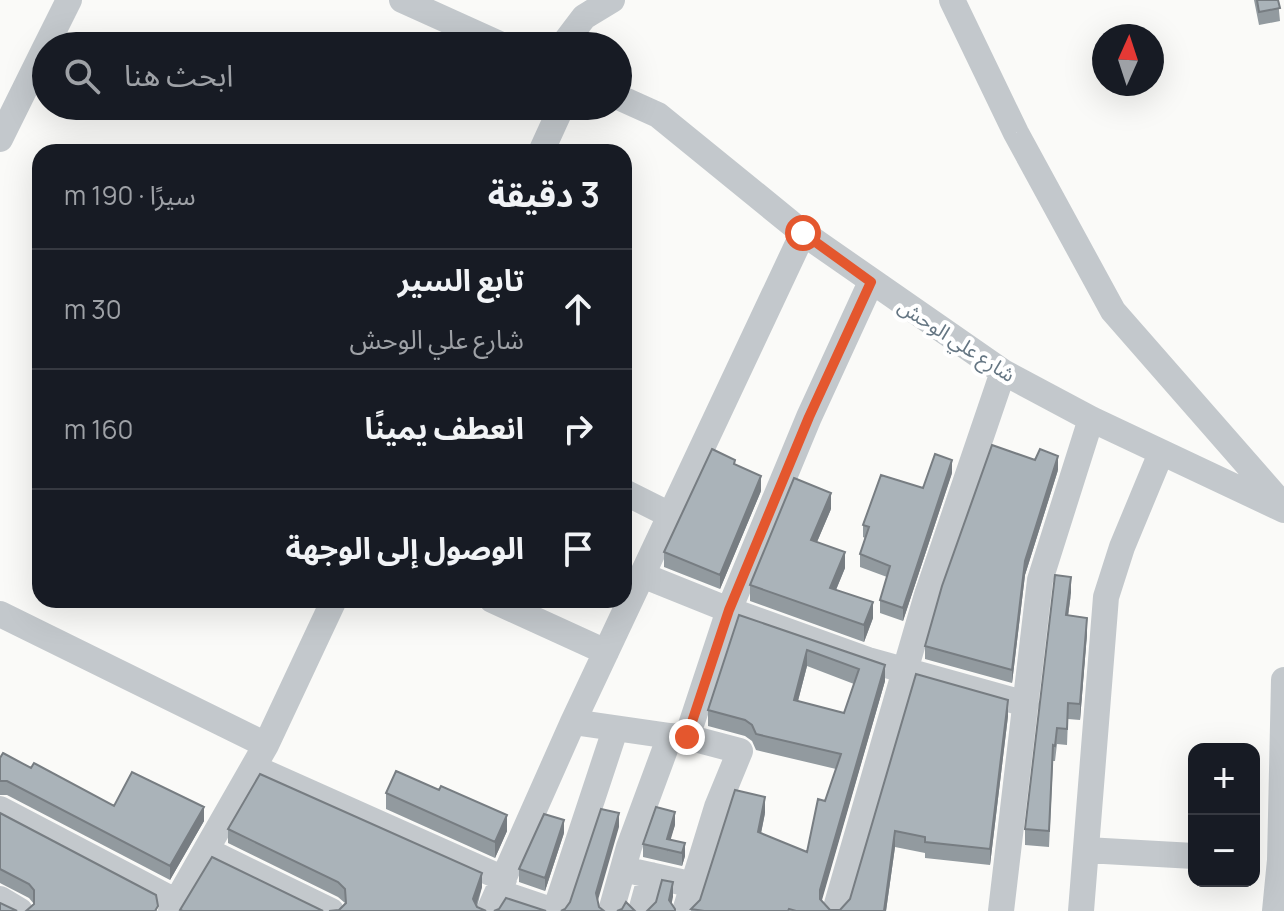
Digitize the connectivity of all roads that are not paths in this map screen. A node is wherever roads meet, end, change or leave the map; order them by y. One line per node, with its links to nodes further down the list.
1 (69, 0): 6 (street)
2 (402, 0): 5 (street)
3 (612, 0): 8 (street)
4 (952, 0): 20 (street)
5 (447, 9): 7 (street)
6 (53, 32)
7 (482, 32)
8 (573, 32)
9 (32, 74): 12 (street)
10 (632, 103): 14 (street, شارع علي الوحش)
11 (556, 120): 13 (street)
12 (0, 139)
13 (545, 144)
14 (803, 233): 15 (street, شارع علي الوحش); 21 (street)
15 (871, 282): 16 (street, شارع علي الوحش); 27 (street)
16 (1003, 372): 17 (street, شارع علي الوحش); 30 (street)
17 (1091, 419): 18 (street, شارع علي الوحش); 32 (street)
18 (1161, 453): 20 (street, شارع علي الوحش); 39 (street)
19 (632, 496): 21 (street)
20 (1284, 509)
21 (670, 515): 22 (street)
22 (642, 575): 23 (street); 27 (street)
23 (632, 596)
24 (330, 608): 36 (street)
25 (510, 608): 29 (street)
26 (627, 608): 29 (street)
27 (729, 610): 30 (street); 35 (street)
28 (0, 614): 36 (street)
29 (606, 652): 33 (street)
30 (904, 670): 32 (street); 54 (street)
31 (1284, 680): 41 (street)
32 (1026, 704): 55 (street)
33 (573, 722): 34 (street); 45 (street)
34 (615, 730): 35 (street); 50 (street)
35 (678, 737): 42 (street); 44 (street)
36 (260, 756): 38 (street); 45 (street)
37 (0, 809): 47 (street)
38 (206, 850): 47 (street); 49 (street)
39 (1086, 850): 40 (street); 56 (street)
40 (1188, 856)
41 (1273, 860): 57 (street)
42 (623, 869): 43 (street); 51 (street)
43 (651, 875): 44 (street); 52 (street)
44 (694, 885): 53 (street)
45 (497, 894): 50 (street)
46 (0, 899): 48 (street)
47 (174, 907)
48 (20, 911)
49 (331, 911)
50 (555, 911)
51 (611, 911)
52 (641, 911)
53 (685, 911)
54 (835, 911)
55 (1001, 911)
56 (1081, 911)
57 (1275, 911)

